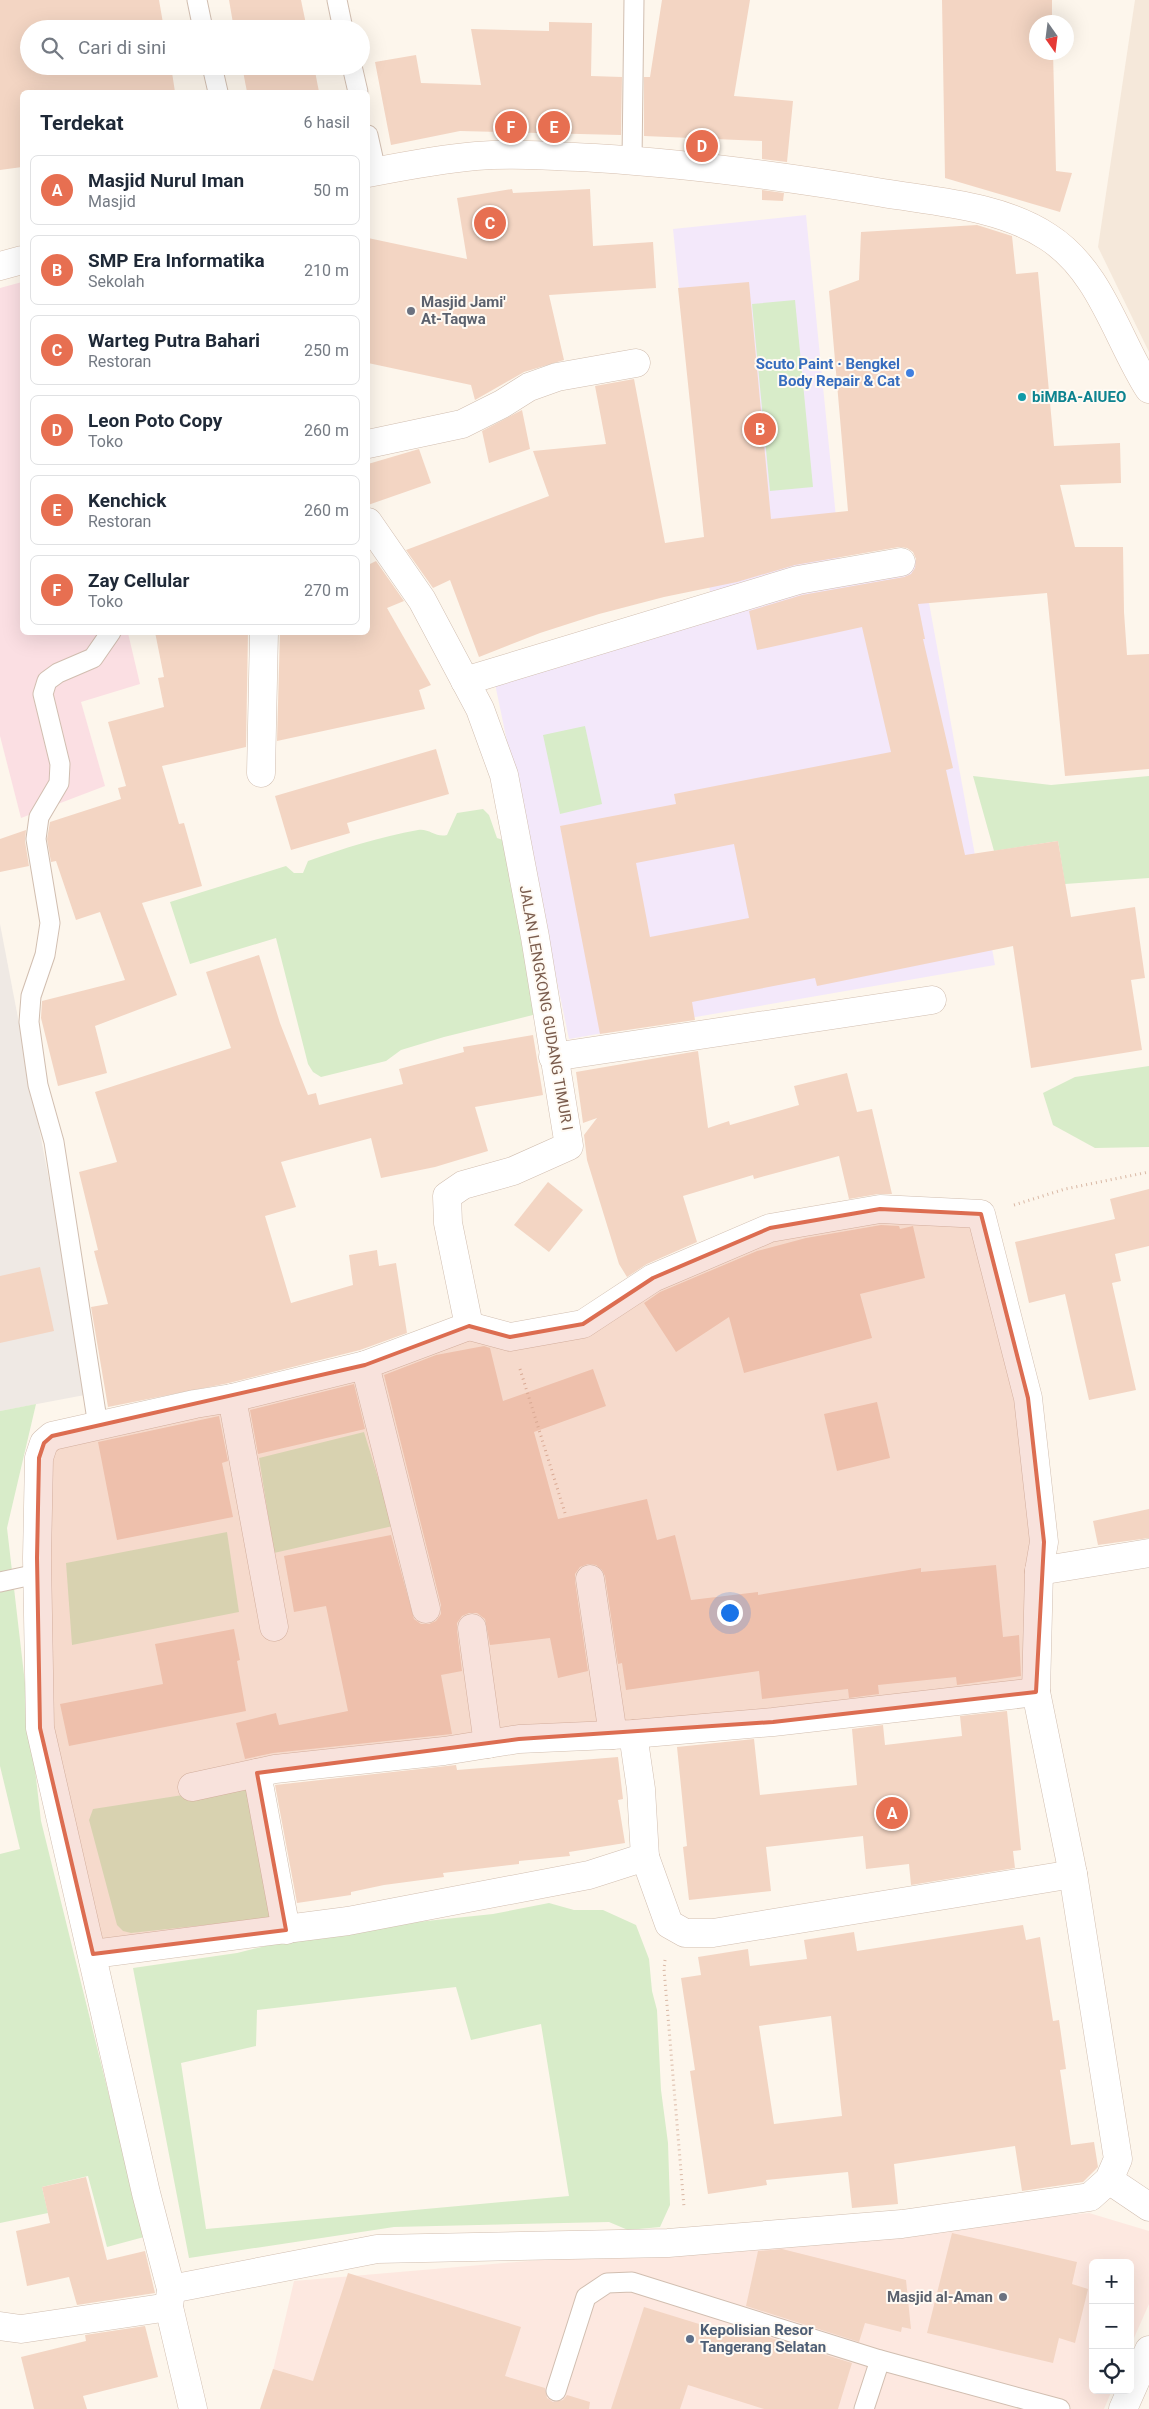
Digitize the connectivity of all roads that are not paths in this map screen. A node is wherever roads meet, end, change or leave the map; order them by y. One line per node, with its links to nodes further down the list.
1 (197, 0): 4 (lane)
2 (337, 0): 5 (lane)
3 (634, 0): 11 (lane)
4 (201, 20)
5 (341, 20)
6 (214, 75): 8 (lane)
7 (354, 75): 9 (lane)
8 (218, 90)
9 (358, 90)
10 (370, 154): 12 (lane)
11 (632, 160): 12 (street); 16 (street)
12 (372, 172)
13 (20, 261): 14 (street)
14 (0, 266)
15 (636, 363): 17 (street)
16 (1149, 389)
17 (370, 444)
18 (370, 529): 19 (street, JALAN LENGKONG GUDANG TIMUR I)
19 (377, 555): 23 (street, JALAN LENGKONG GUDANG TIMUR I)
20 (901, 562): 23 (street)
21 (109, 635): 30 (lane)
22 (264, 635): 24 (street)
23 (465, 681): 26 (street, JALAN LENGKONG GUDANG TIMUR I)
24 (261, 773)
25 (932, 1000): 26 (street)
26 (553, 1057): 27 (street, JALAN LENGKONG GUDANG TIMUR I)
27 (469, 1326): 28 (street); 32 (street)
28 (365, 1365): 29 (street); 36 (street)
29 (232, 1398): 30 (street); 37 (street)
30 (98, 1426): 33 (street)
31 (1149, 1553): 32 (street)
32 (1039, 1571): 39 (street)
33 (37, 1574): 35 (lane); 47 (street)
34 (590, 1579): 40 (street)
35 (0, 1582)
36 (426, 1609)
37 (274, 1627)
38 (472, 1628): 41 (street)
39 (1036, 1692): 40 (street); 45 (street)
40 (623, 1735): 41 (street); 44 (street)
41 (488, 1744): 42 (street)
42 (257, 1773): 43 (street); 46 (street)
43 (192, 1787)
44 (645, 1857): 45 (street); 46 (street)
45 (1073, 1874): 48 (street)
46 (286, 1930): 47 (street)
47 (93, 1954): 50 (street)
48 (1110, 2180): 49 (street); 50 (street)
49 (1149, 2207)
50 (170, 2298): 51 (street); 55 (street)
51 (0, 2326)
52 (1149, 2350): 58 (street)
53 (880, 2360): 54 (lane); 56 (lane); 57 (lane)
54 (556, 2392)
55 (193, 2409)
56 (864, 2409)
57 (1060, 2409)
58 (1124, 2409)

